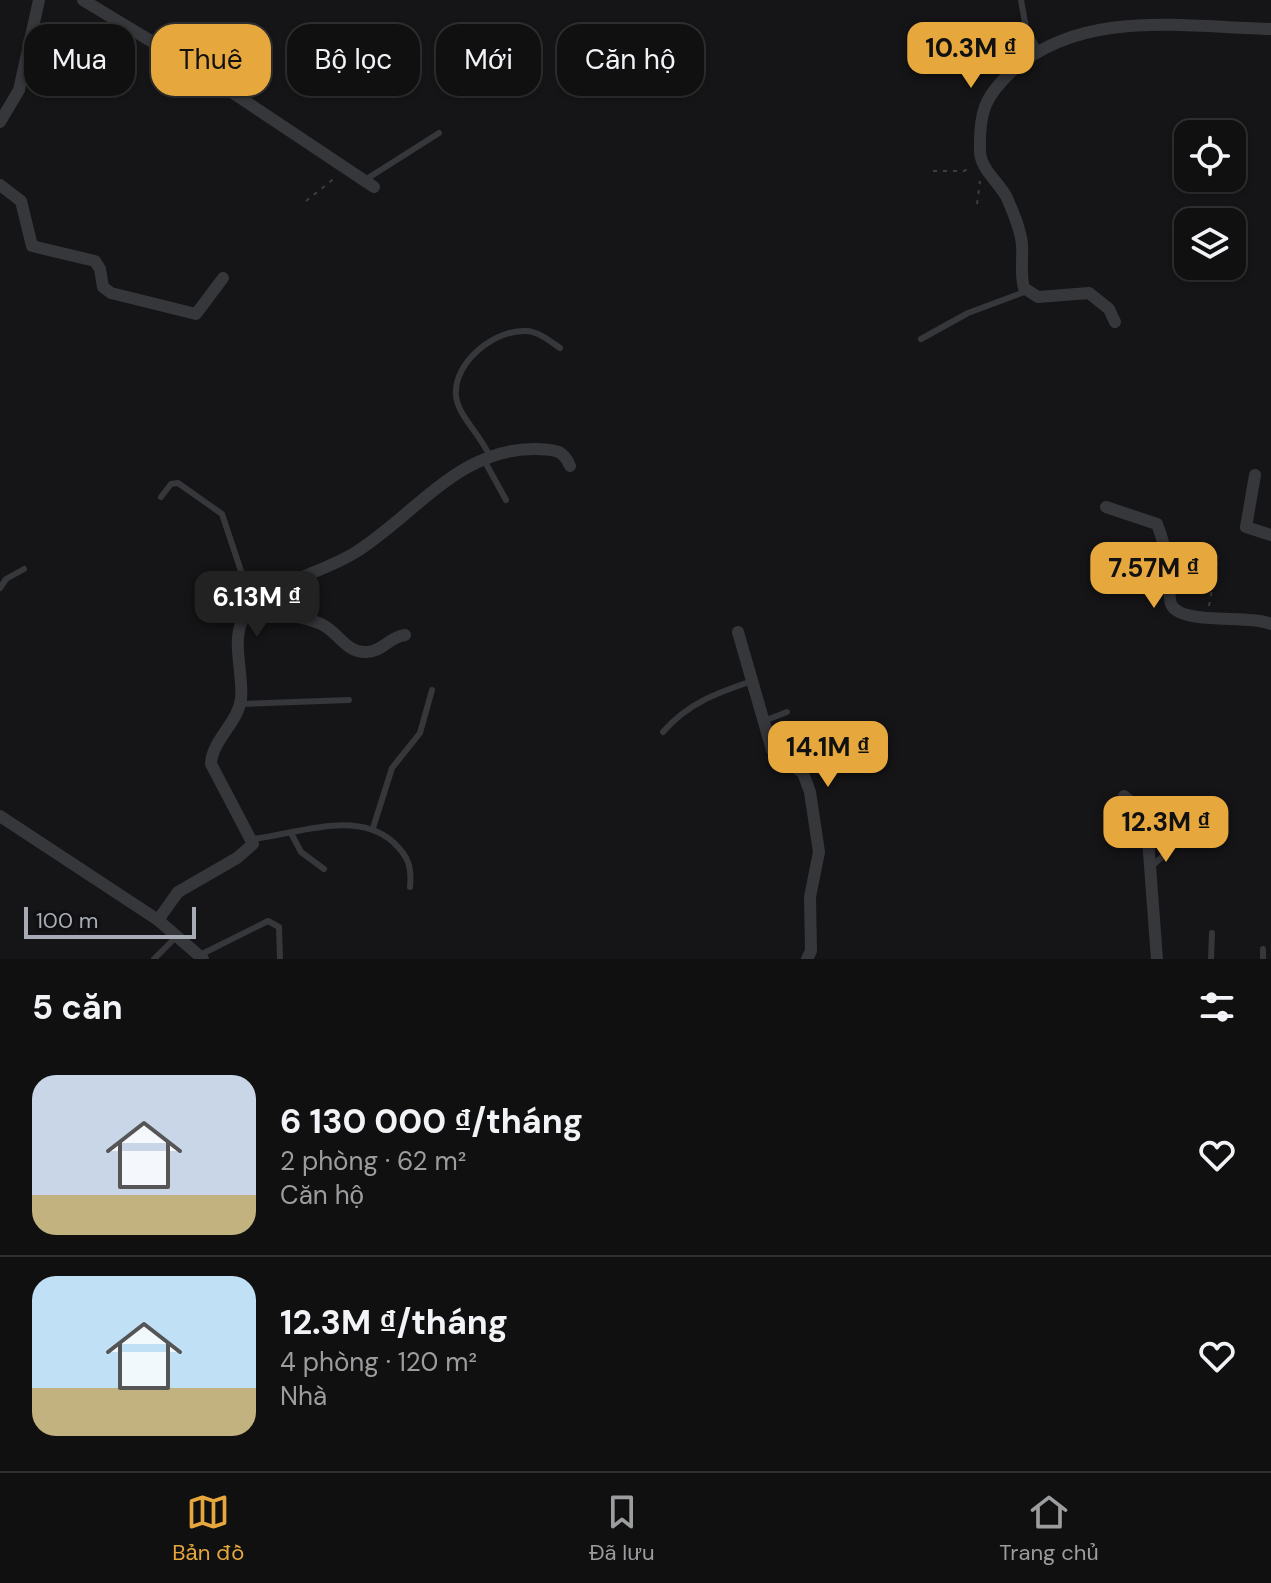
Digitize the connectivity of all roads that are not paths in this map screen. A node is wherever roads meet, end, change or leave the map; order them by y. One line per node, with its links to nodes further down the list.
1 (39, 0): 6 (street)
2 (83, 0): 8 (street)
3 (1021, 0): 5 (lane)
4 (1271, 29): 5 (street)
5 (1039, 51): 11 (street)
6 (0, 122)
7 (439, 133): 8 (lane)
8 (370, 184)
9 (0, 185): 10 (street)
10 (223, 278)
11 (1027, 291): 12 (street); 13 (lane)
12 (1115, 322)
13 (921, 339)
14 (560, 348): 15 (lane)
15 (485, 456): 16 (street); 19 (lane); 24 (street)
16 (570, 466)
17 (1255, 475): 21 (street)
18 (161, 497): 24 (lane)
19 (506, 500)
20 (1106, 507): 25 (street)
21 (1271, 535)
22 (24, 569): 23 (lane)
23 (0, 588)
24 (255, 606): 27 (street); 31 (street)
25 (1271, 624)
26 (738, 632): 28 (street)
27 (405, 635)
28 (752, 681): 33 (street); 34 (lane)
29 (432, 690): 37 (lane)
30 (349, 700): 31 (lane)
31 (240, 704): 39 (street)
32 (787, 712): 33 (lane)
33 (764, 721): 51 (street)
34 (663, 732)
35 (1124, 796): 42 (street)
36 (0, 816): 44 (street)
37 (373, 828): 38 (lane); 43 (lane)
38 (292, 835): 39 (lane); 41 (lane)
39 (253, 839): 44 (street)
40 (1175, 845): 42 (lane)
41 (324, 869)
42 (1148, 870): 52 (street)
43 (410, 887)
44 (158, 920): 46 (street)
45 (1212, 933): 53 (lane)
46 (177, 935): 48 (street); 49 (lane)
47 (1263, 949): 54 (lane)
48 (202, 957): 50 (lane)
49 (154, 959)
50 (280, 959)
51 (807, 959)
52 (1157, 959)
53 (1211, 959)
54 (1263, 959)

